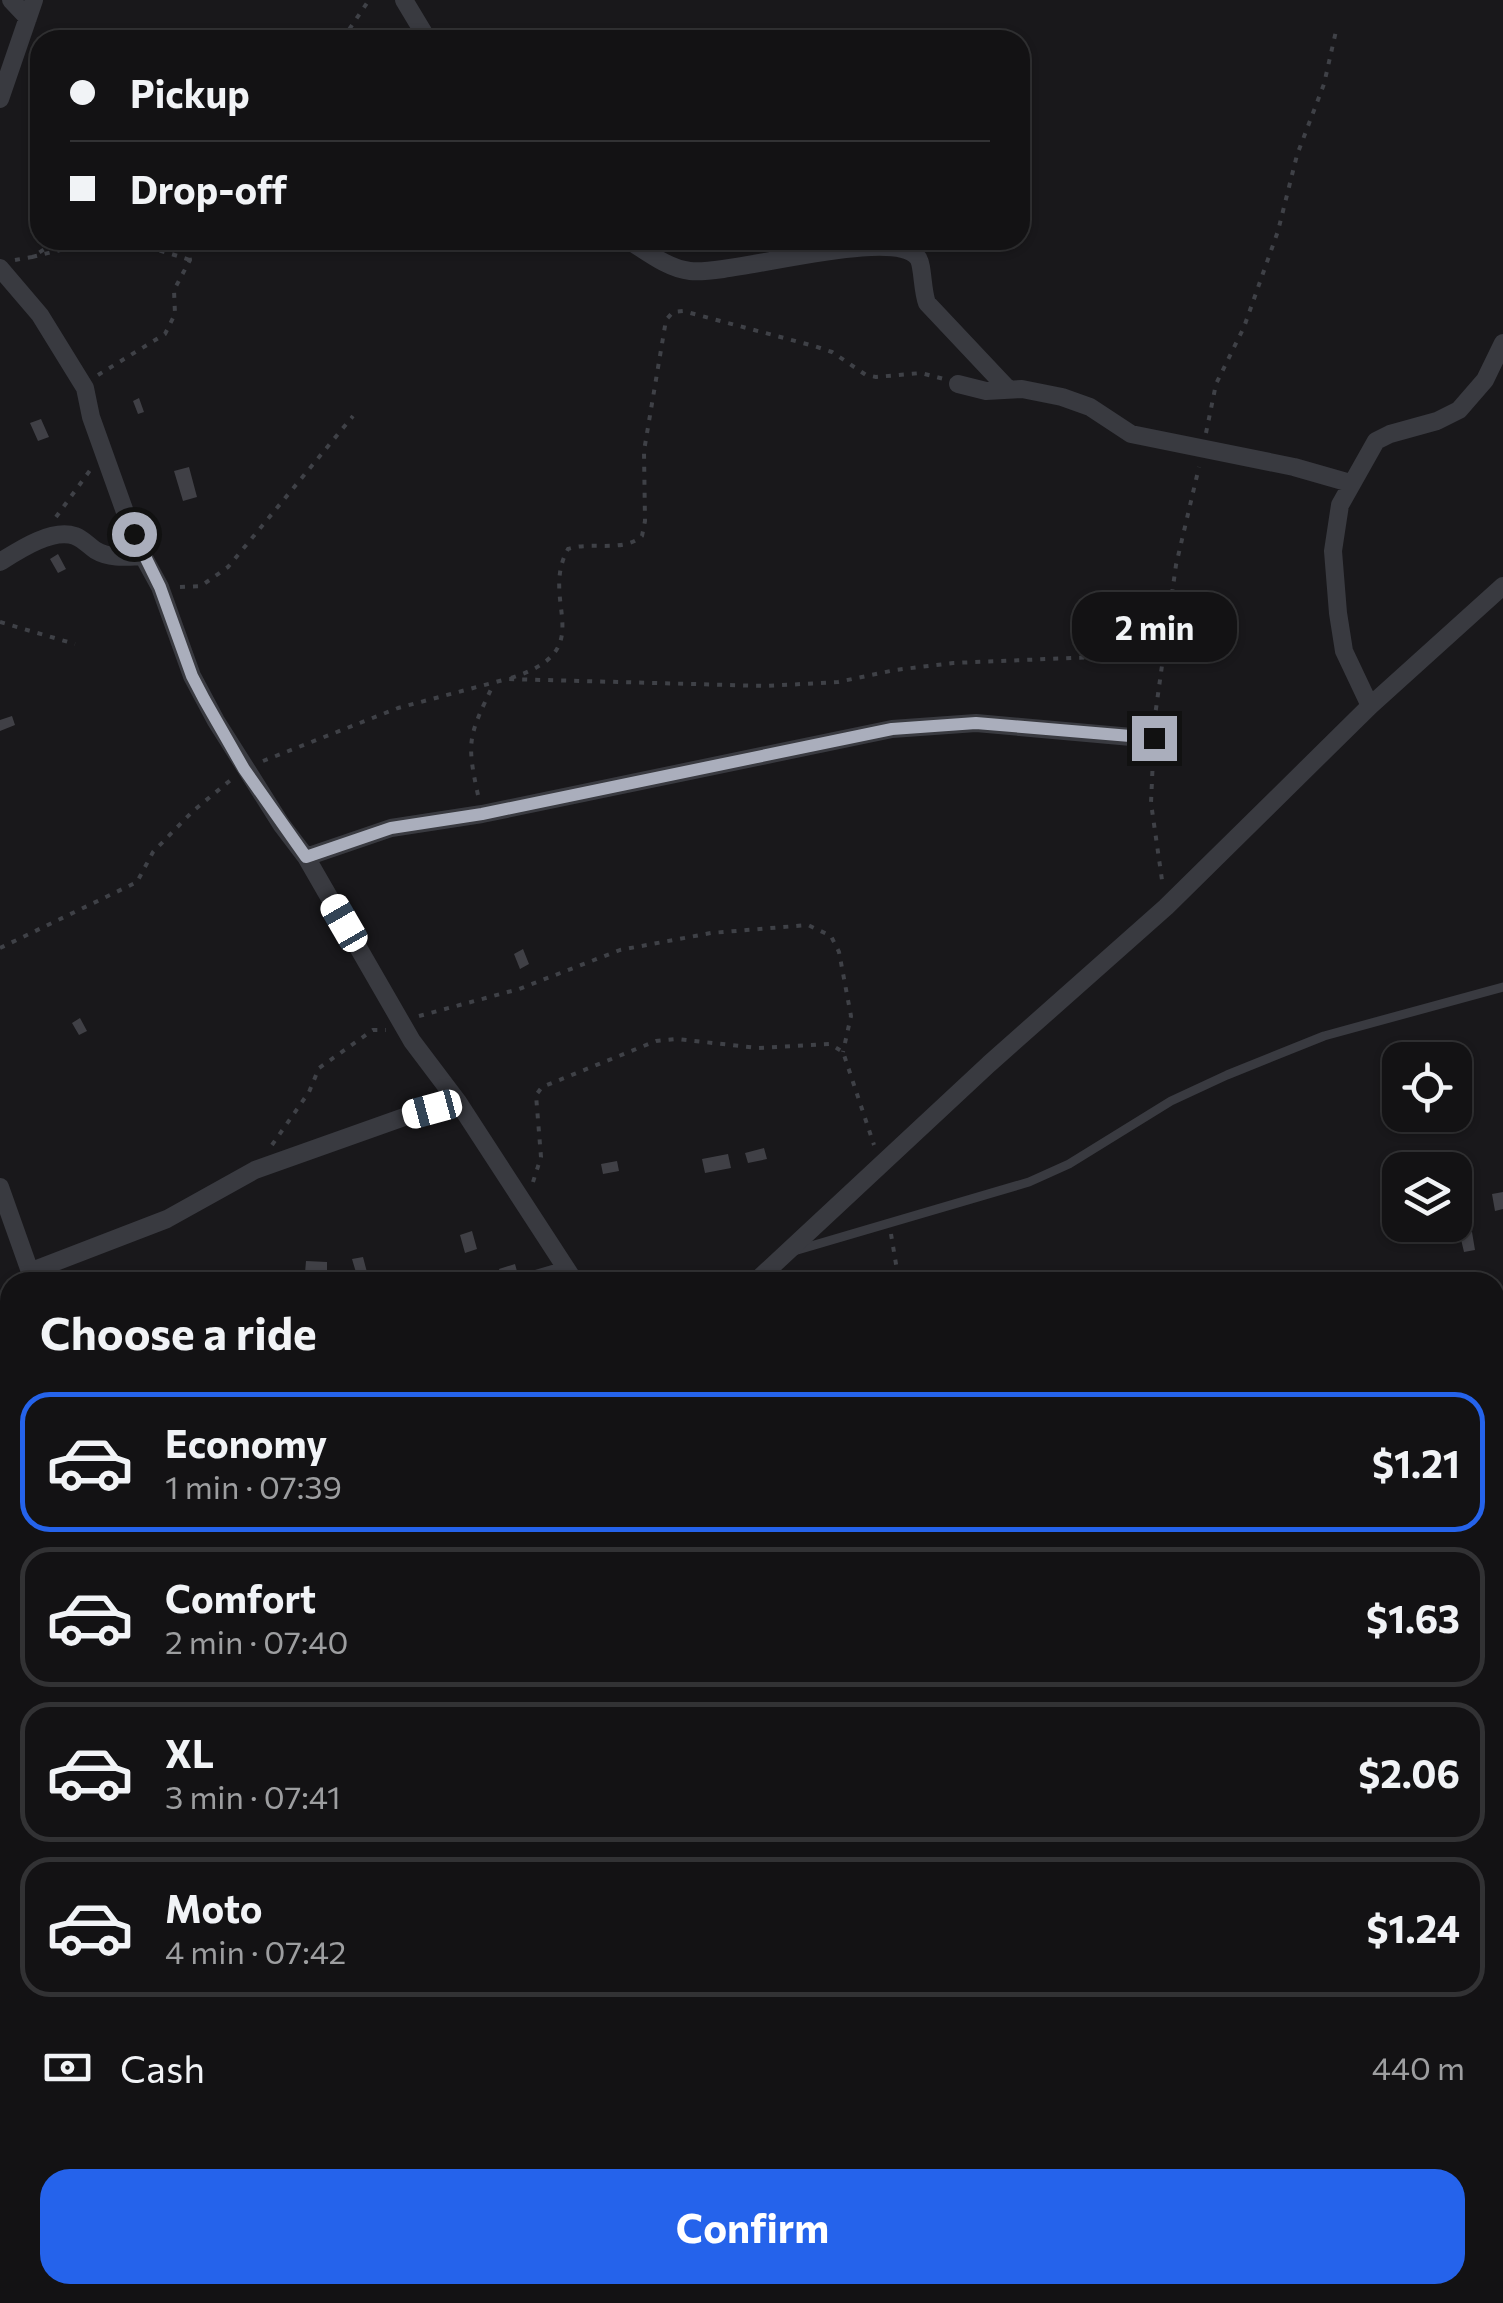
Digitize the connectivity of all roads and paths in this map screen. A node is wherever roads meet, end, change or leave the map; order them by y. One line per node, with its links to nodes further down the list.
1 (11, 0): 4 (street)
2 (369, 0): 5 (path)
3 (404, 0): 6 (street)
4 (31, 9): 8 (street)
5 (349, 30)
6 (422, 30)
7 (1336, 30): 24 (path)
8 (0, 99)
9 (43, 250): 16 (path)
10 (64, 250): 16 (path)
11 (158, 250): 17 (path)
12 (188, 250): 17 (path)
13 (647, 250): 14 (street)
14 (840, 250)
15 (897, 250): 22 (street)
16 (32, 257): 18 (path)
17 (190, 260): 21 (path)
18 (4, 264): 21 (street)
19 (1503, 343): 26 (street)
20 (958, 384): 22 (street); 35 (path)
21 (84, 388): 25 (street)
22 (1008, 390): 24 (street)
23 (353, 416): 31 (path)
24 (1203, 449): 26 (street); 34 (path)
25 (104, 454): 27 (path); 28 (street)
26 (1350, 483): 37 (street)
27 (32, 544): 28 (street); 29 (street)
28 (142, 556): 31 (street)
29 (0, 562)
30 (1503, 586): 37 (street)
31 (160, 587): 39 (street)
32 (0, 622): 33 (path)
33 (74, 644)
34 (1166, 654): 35 (path); 38 (path)
35 (507, 680): 36 (path)
36 (494, 683): 39 (path); 40 (path)
37 (1370, 706): 42 (street)
38 (1154, 738): 40 (street); 42 (path)
39 (244, 769): 41 (street); 43 (path)
40 (482, 814): 41 (street)
41 (306, 857): 45 (street)
42 (1166, 907): 49 (street)
43 (0, 948)
44 (1503, 987): 53 (lane)
45 (400, 1022): 46 (street); 47 (path)
46 (412, 1041): 48 (street); 50 (path)
47 (843, 1052): 49 (path); 52 (path)
48 (458, 1102): 50 (street); 52 (street)
49 (881, 1164): 54 (street)
50 (255, 1170): 56 (street)
51 (0, 1186): 55 (street)
52 (522, 1199): 57 (street)
53 (890, 1224): 54 (lane); 59 (path)
54 (787, 1254): 58 (street)
55 (32, 1272)
56 (42, 1272)
57 (568, 1272)
58 (766, 1272)
59 (897, 1272)

